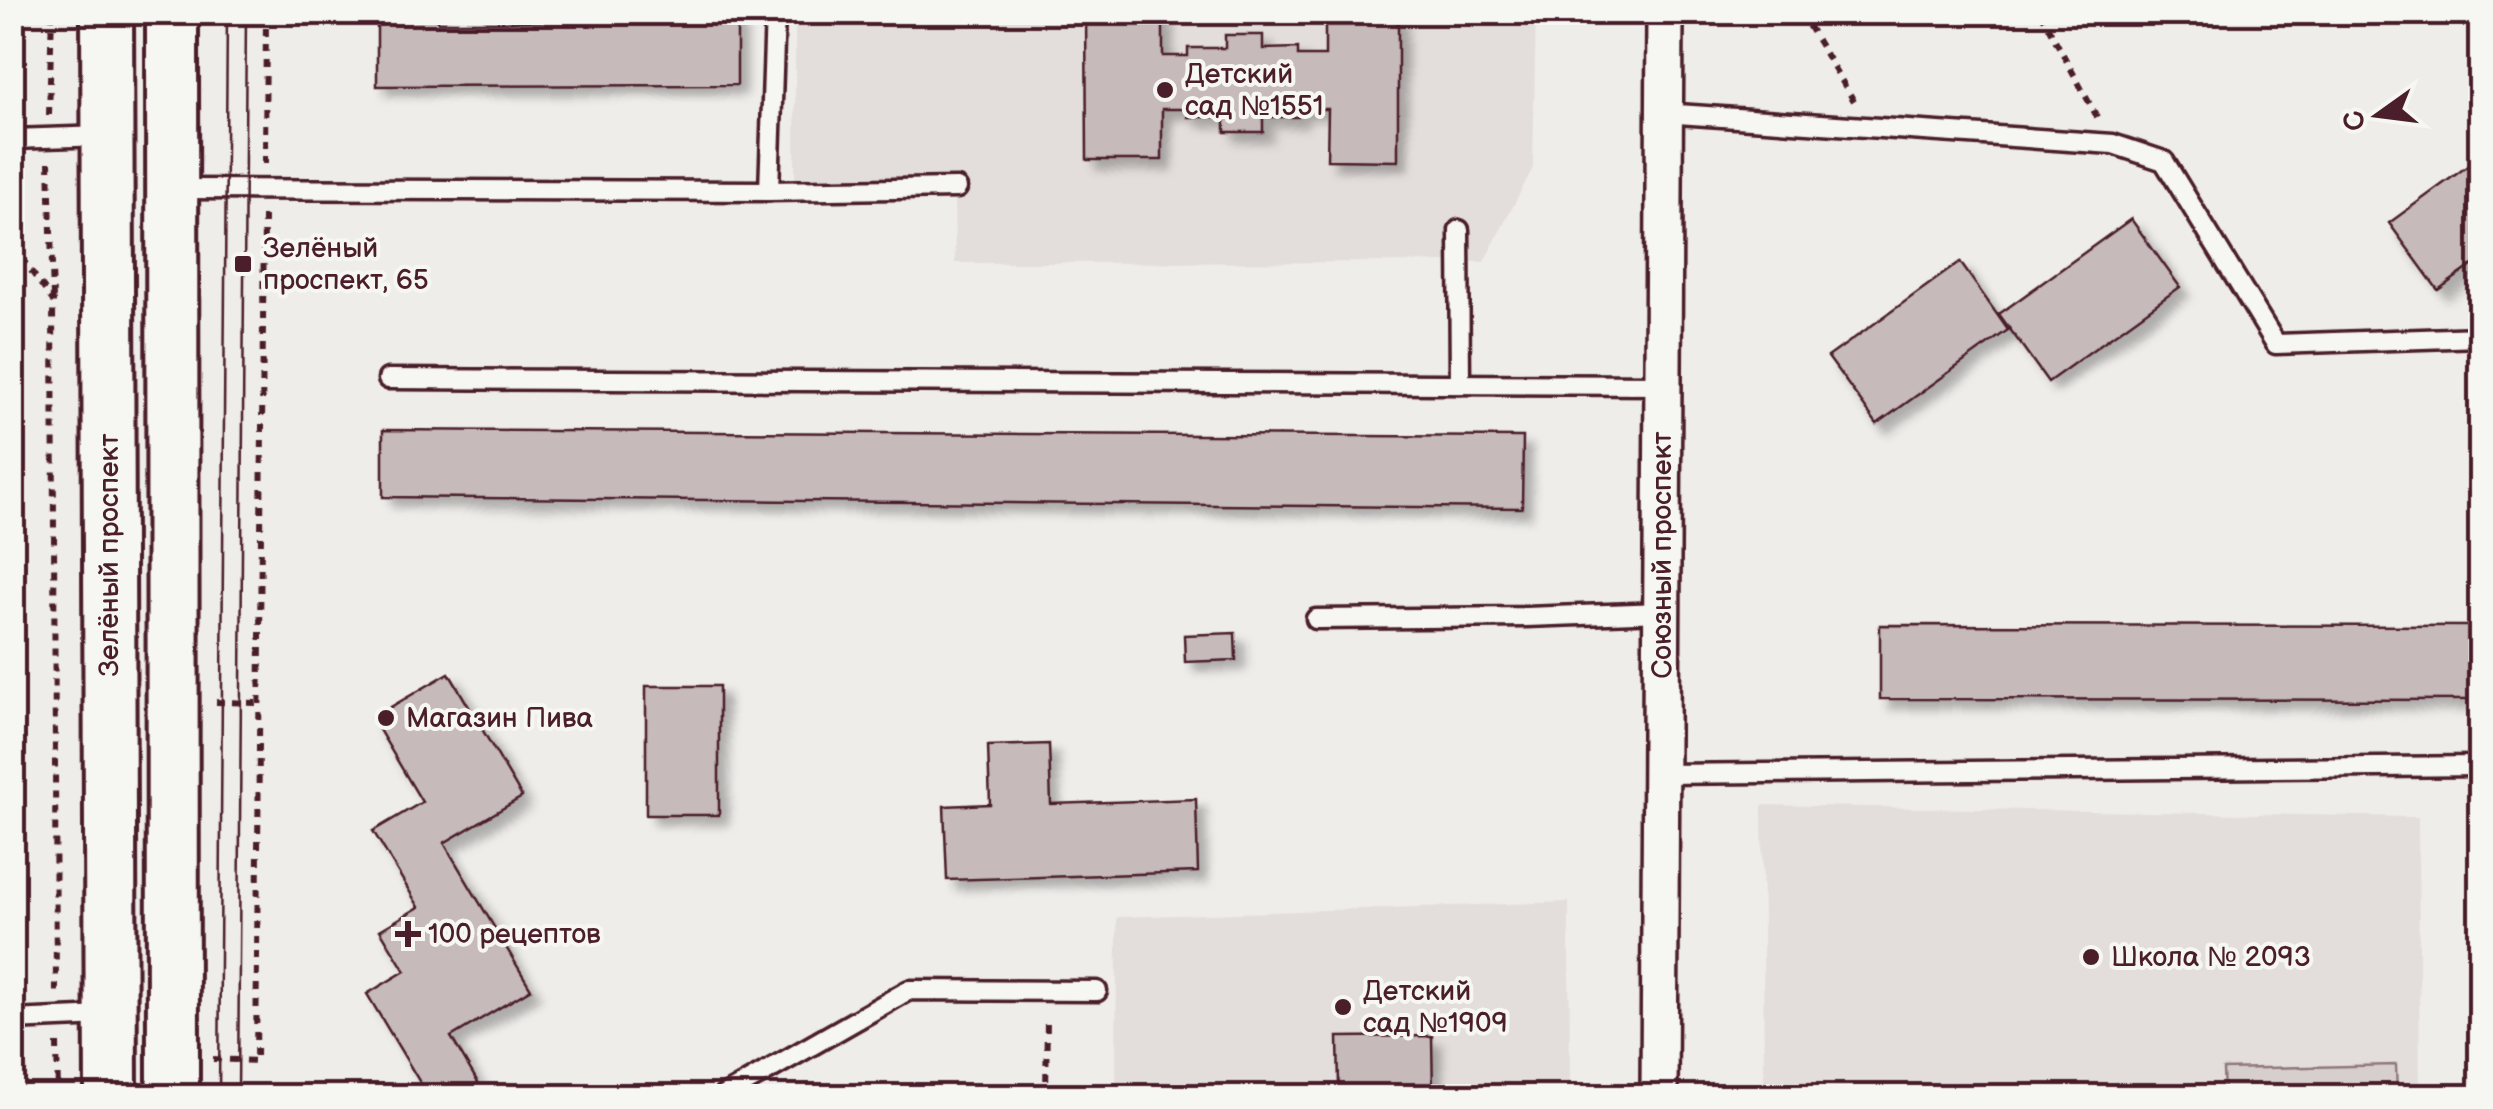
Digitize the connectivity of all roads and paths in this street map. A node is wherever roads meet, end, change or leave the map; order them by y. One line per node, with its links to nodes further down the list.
1 (52, 12): 12 (path)
2 (107, 12): 11 (main road, Зелёный проспект)
3 (172, 12): 17 (main road)
4 (266, 12): 15 (path)
5 (776, 12): 18 (lane)
6 (1664, 12): 9 (street, Союзный проспект)
7 (1800, 12): 10 (path)
8 (2040, 12): 14 (path)
9 (1664, 113): 10 (lane); 25 (street, Союзный проспект)
10 (1870, 127): 14 (lane)
11 (107, 136): 12 (lane); 32 (main road, Зелёный проспект)
12 (48, 138): 13 (lane); 21 (path)
13 (12, 139)
14 (2112, 144): 22 (lane)
15 (264, 188): 17 (lane); 18 (lane); 35 (path)
16 (957, 188): 18 (lane)
17 (171, 189): 35 (main road)
18 (769, 191)
19 (1459, 230): 24 (lane)
20 (12, 246): 21 (path)
21 (53, 301): 34 (path)
22 (2480, 337)
23 (388, 379): 24 (lane)
24 (1460, 384): 25 (lane)
25 (1663, 385): 26 (street, Союзный проспект)
26 (1662, 612): 27 (lane); 29 (street, Союзный проспект)
27 (1316, 619)
28 (2480, 766): 29 (lane)
29 (1661, 774): 40 (street, Союзный проспект)
30 (1047, 990): 31 (lane); 38 (lane); 39 (path)
31 (1097, 991)
32 (111, 1015): 34 (lane); 37 (main road, Зелёный проспект)
33 (12, 1020): 34 (lane)
34 (56, 1020): 36 (path)
35 (189, 1078)
36 (58, 1096)
37 (111, 1096)
38 (722, 1096)
39 (1046, 1096)
40 (1659, 1096)

